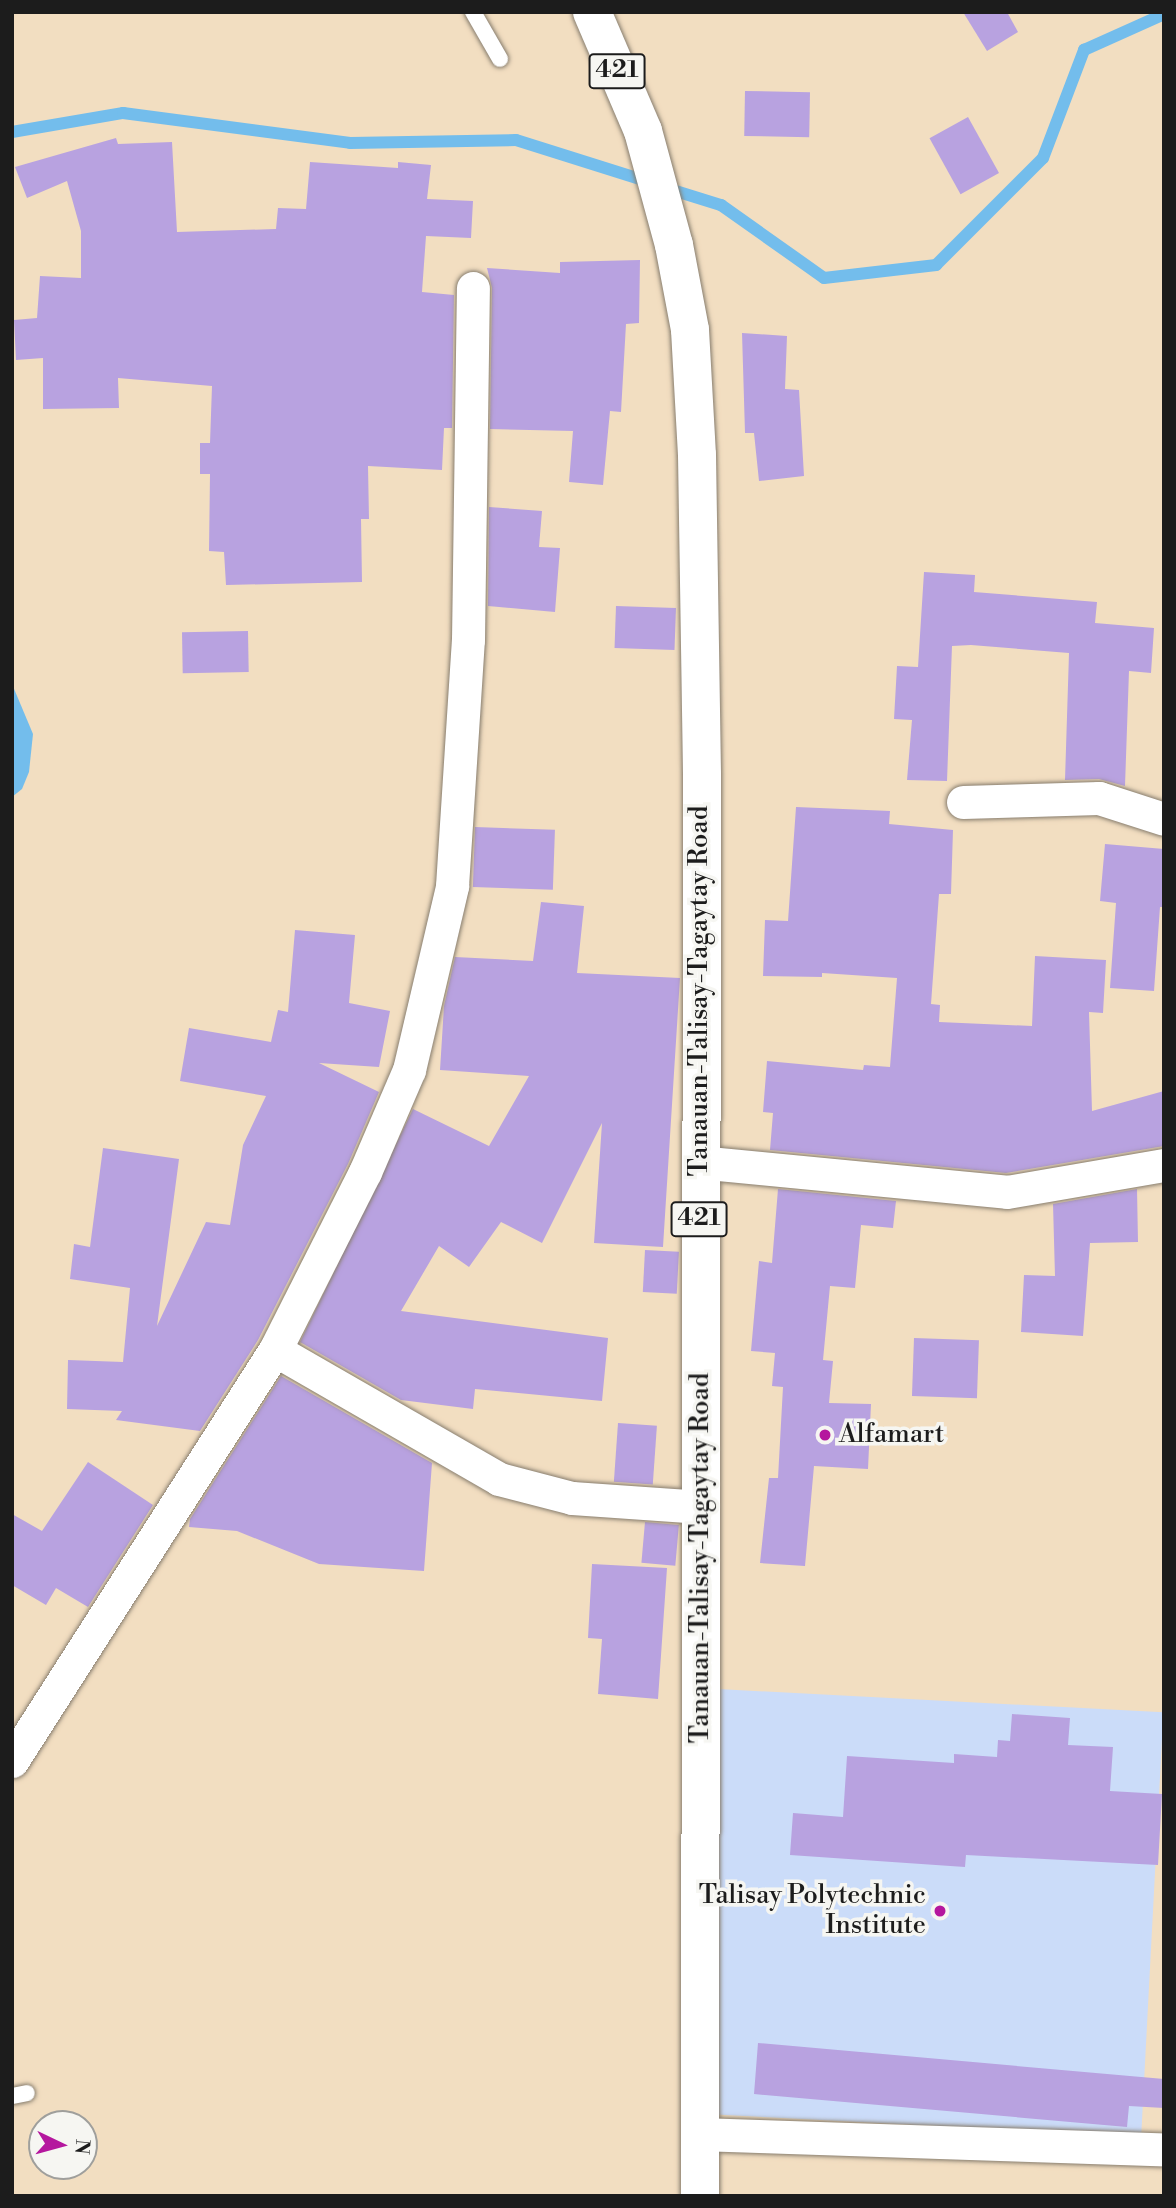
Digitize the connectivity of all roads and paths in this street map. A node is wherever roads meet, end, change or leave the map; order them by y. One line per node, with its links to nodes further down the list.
1 (473, 12): 3 (lane)
2 (592, 12): 7 (main road, Tanauan-Talisay-Tagaytay Road / 421)
3 (500, 59)
4 (473, 288): 9 (street)
5 (962, 802): 6 (street)
6 (1164, 819)
7 (698, 1161): 8 (street); 10 (main road, Tanauan-Talisay-Tagaytay Road / 421)
8 (1164, 1165)
9 (275, 1350): 10 (street); 11 (street)
10 (702, 1507): 12 (main road, Tanauan-Talisay-Tagaytay Road / 421)
11 (12, 1761)
12 (700, 2133): 13 (street); 14 (main road, Tanauan-Talisay-Tagaytay Road / 421)
13 (1164, 2149)
14 (700, 2196)

